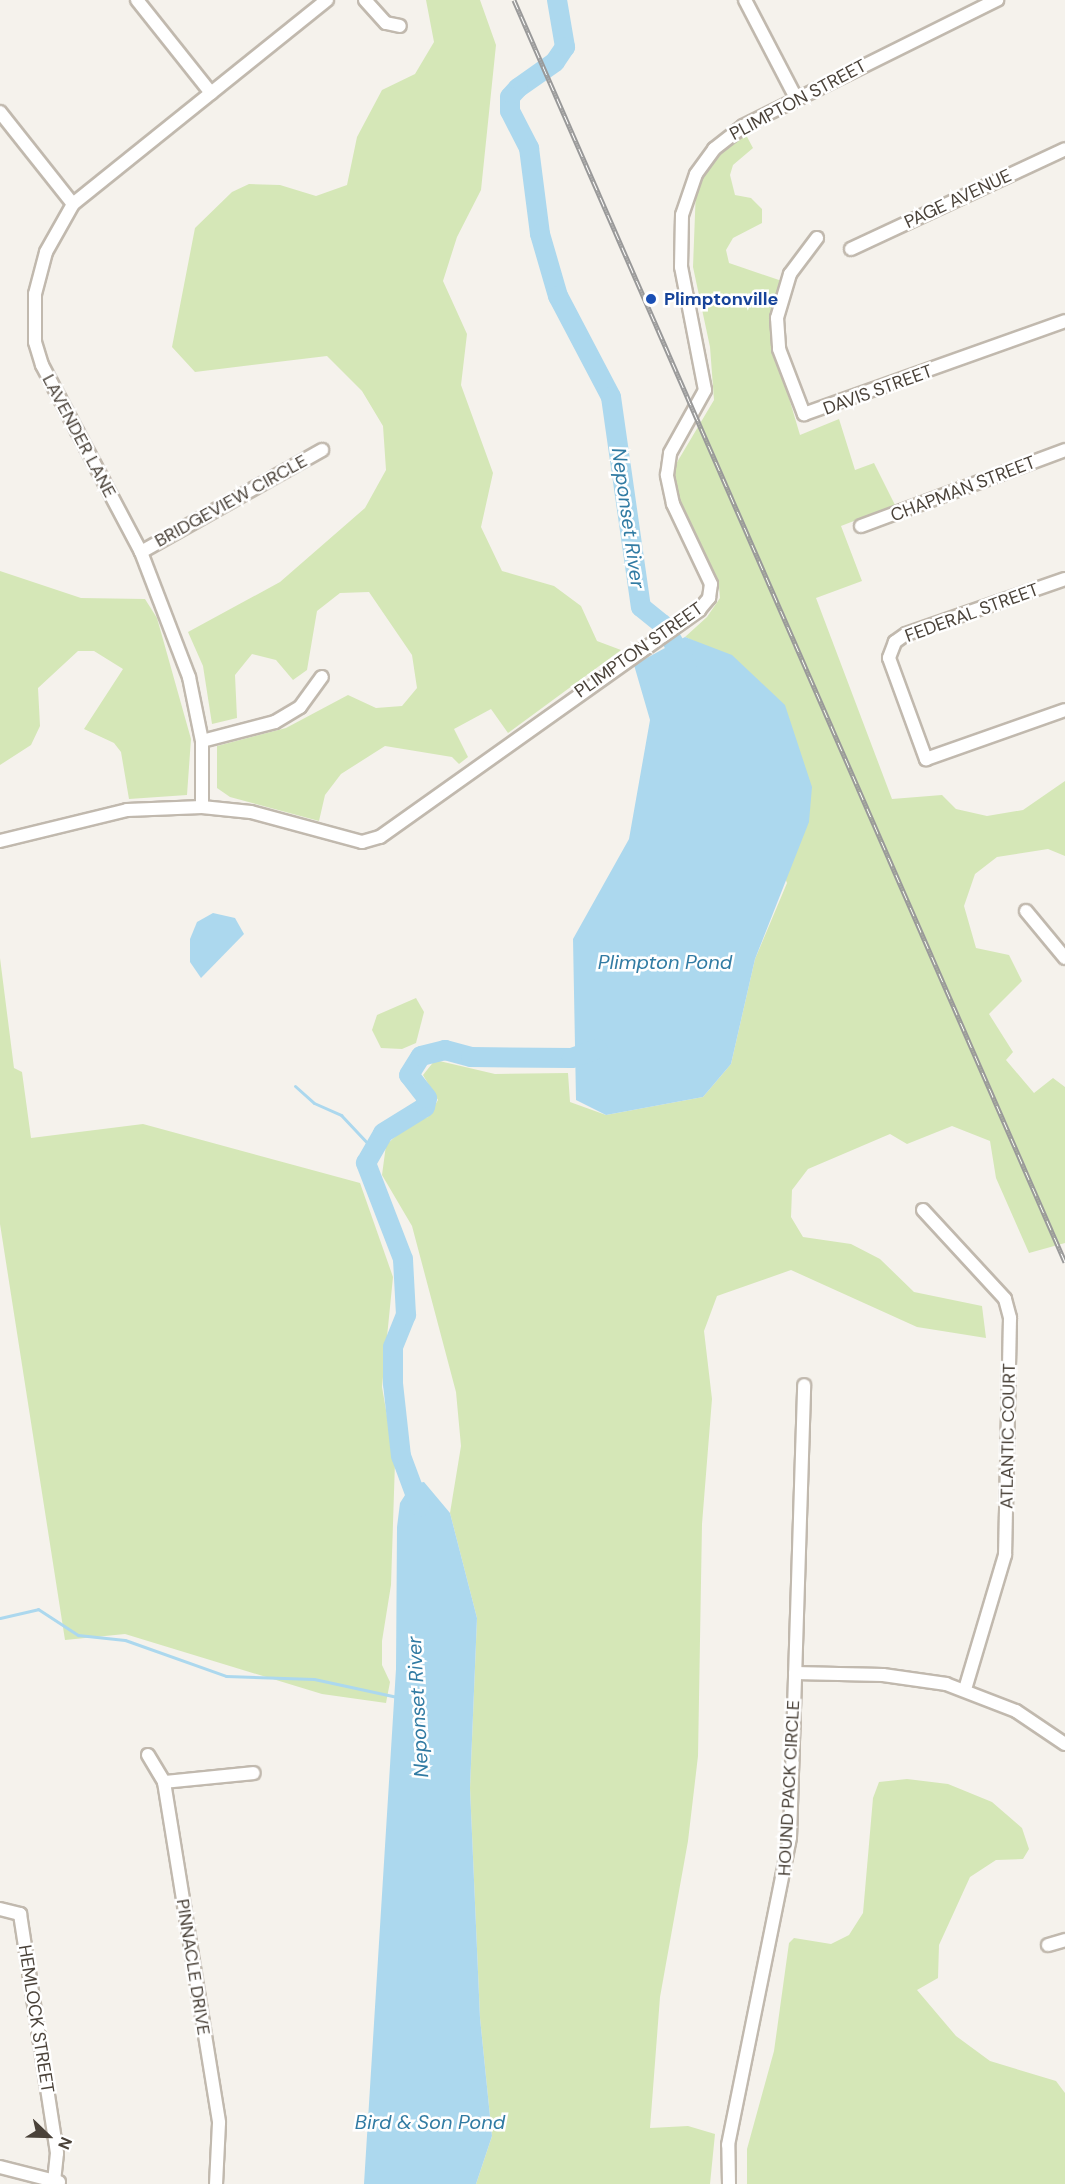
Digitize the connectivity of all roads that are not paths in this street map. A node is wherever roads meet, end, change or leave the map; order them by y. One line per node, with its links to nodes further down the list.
1 (137, 0): 7 (street)
2 (327, 0): 7 (street, LAVENDER LANE)
3 (365, 0): 6 (street)
4 (745, 0): 8 (street)
5 (997, 0): 8 (street, PLIMPTON STREET)
6 (400, 26)
7 (211, 93): 11 (street, LAVENDER LANE)
8 (796, 98): 23 (street, PLIMPTON STREET)
9 (0, 112): 11 (street)
10 (1065, 149): 13 (street, PAGE AVENUE)
11 (73, 204): 18 (street, LAVENDER LANE)
12 (817, 238): 14 (street, DAVIS STREET)
13 (851, 249)
14 (1065, 321)
15 (322, 450): 18 (street, BRIDGEVIEW CIRCLE)
16 (1065, 450): 17 (street, CHAPMAN STREET)
17 (861, 526)
18 (141, 552): 22 (street, LAVENDER LANE)
19 (1065, 579): 21 (street, FEDERAL STREET)
20 (322, 677): 22 (street)
21 (1065, 710)
22 (202, 741): 23 (street, LAVENDER LANE)
23 (202, 807): 24 (street, PLIMPTON STREET)
24 (0, 841)
25 (1026, 911): 26 (street)
26 (1065, 958)
27 (923, 1210): 30 (street, ATLANTIC COURT)
28 (804, 1385): 29 (street, HOUND PACK CIRCLE)
29 (795, 1673): 30 (street); 41 (street, HOUND PACK CIRCLE)
30 (965, 1689): 31 (street)
31 (1065, 1744)
32 (148, 1755): 34 (street, PINNACLE DRIVE)
33 (254, 1773): 34 (street)
34 (164, 1782): 40 (street, PINNACLE DRIVE)
35 (0, 1909): 39 (street, HEMLOCK STREET)
36 (1065, 1940): 37 (street)
37 (1048, 1944)
38 (0, 2167): 39 (street)
39 (57, 2182)
40 (216, 2184)
41 (729, 2184)

